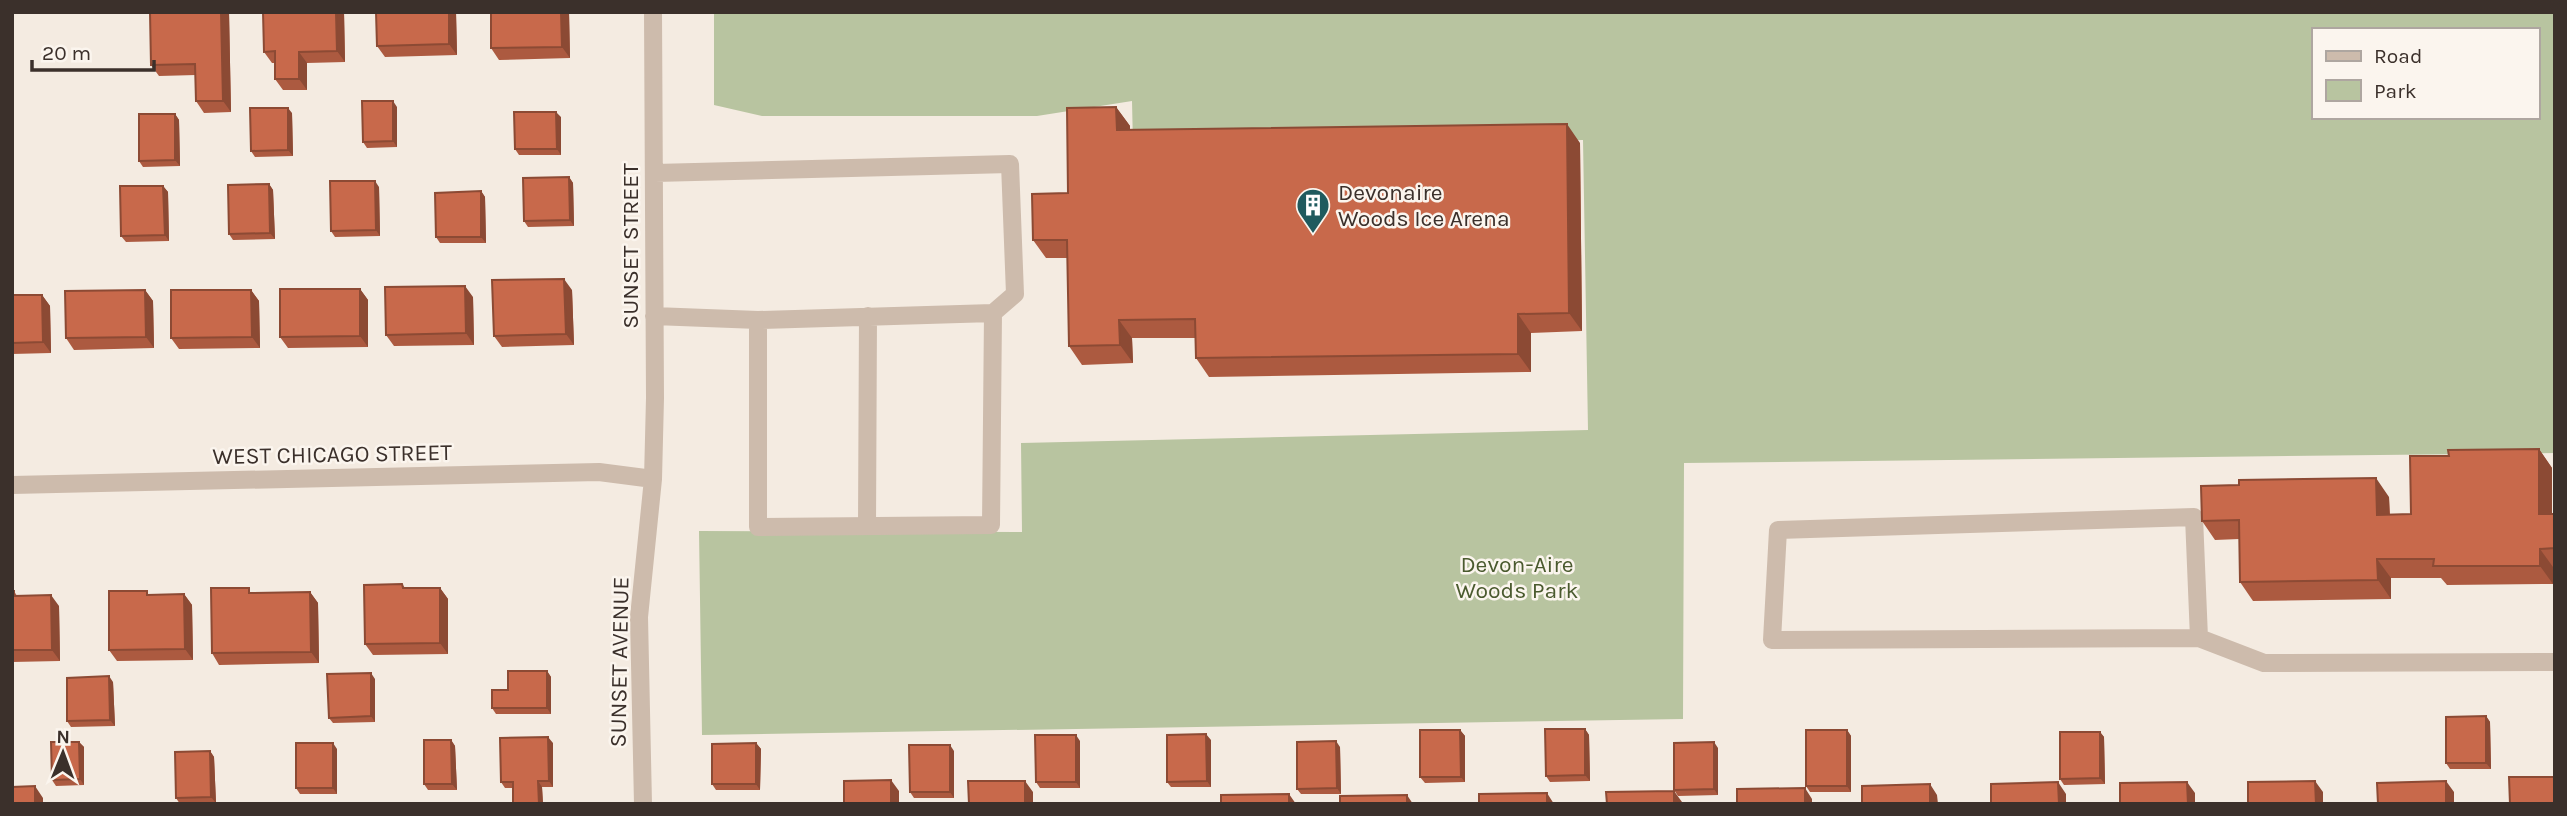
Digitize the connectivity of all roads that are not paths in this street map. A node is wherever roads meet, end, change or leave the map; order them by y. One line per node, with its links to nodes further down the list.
1 (653, 12): 2 (street, SUNSET STREET)
2 (655, 173): 3 (street); 4 (street, SUNSET STREET)
3 (993, 313): 5 (street); 9 (street)
4 (654, 316): 6 (street); 7 (street, SUNSET STREET)
5 (867, 316): 6 (street); 9 (street)
6 (758, 320): 9 (street)
7 (653, 480): 8 (street, WEST CHICAGO STREET); 12 (street, SUNSET AVENUE)
8 (12, 485)
9 (867, 526)
10 (2199, 638): 10 (street); 11 (street)
11 (2555, 662)
12 (643, 804)

